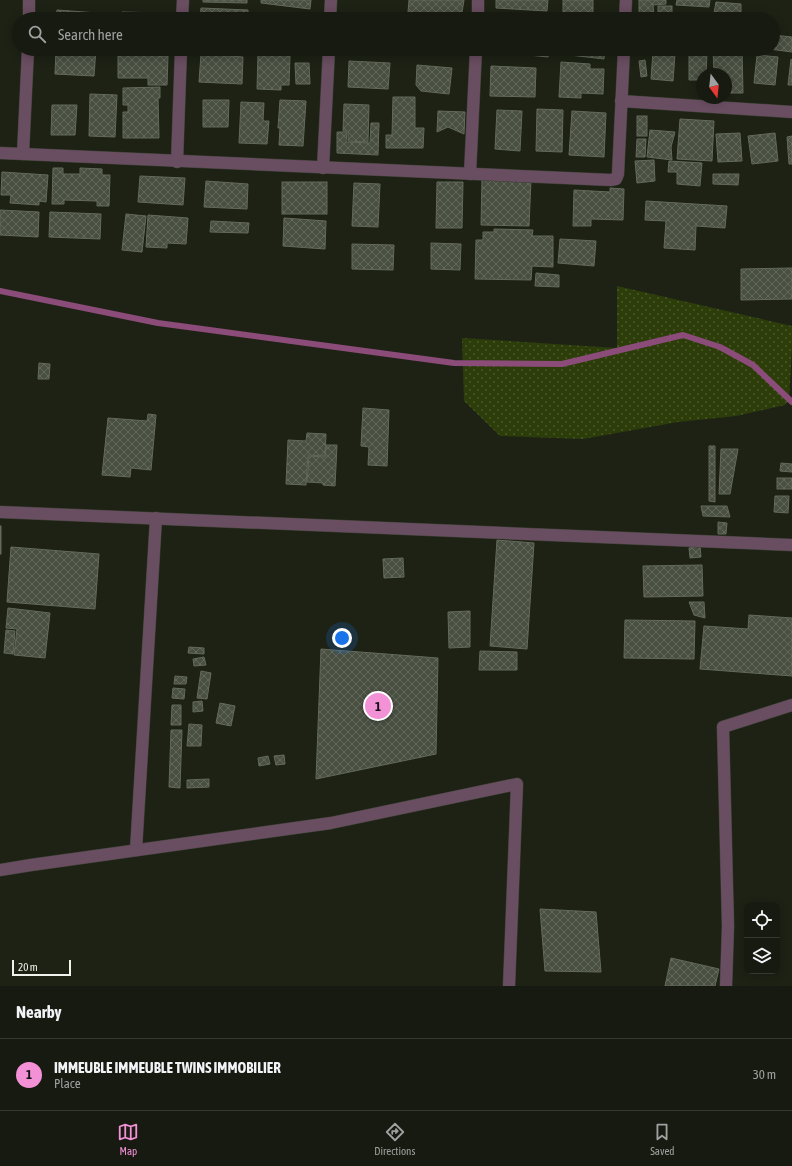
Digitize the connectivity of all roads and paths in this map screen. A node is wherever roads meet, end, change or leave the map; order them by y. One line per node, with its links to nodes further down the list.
1 (29, 0): 6 (street)
2 (183, 0): 7 (street)
3 (331, 0): 8 (street)
4 (478, 0): 9 (street)
5 (626, 0): 10 (street)
6 (29, 12)
7 (182, 12)
8 (330, 12)
9 (478, 12)
10 (625, 12)
11 (28, 56): 19 (street)
12 (181, 56): 20 (street)
13 (329, 56): 21 (street)
14 (476, 56): 22 (street)
15 (624, 56): 16 (street)
16 (621, 101): 17 (street); 22 (street)
17 (792, 112)
18 (0, 153): 19 (street)
19 (23, 154): 20 (street)
20 (177, 162): 21 (street)
21 (323, 168): 22 (street)
22 (470, 174)
23 (0, 512): 24 (street)
24 (156, 518): 25 (street); 27 (street)
25 (792, 545)
26 (792, 705): 30 (street)
27 (136, 850): 28 (street); 29 (street)
28 (0, 870)
29 (509, 986)
30 (726, 986)

